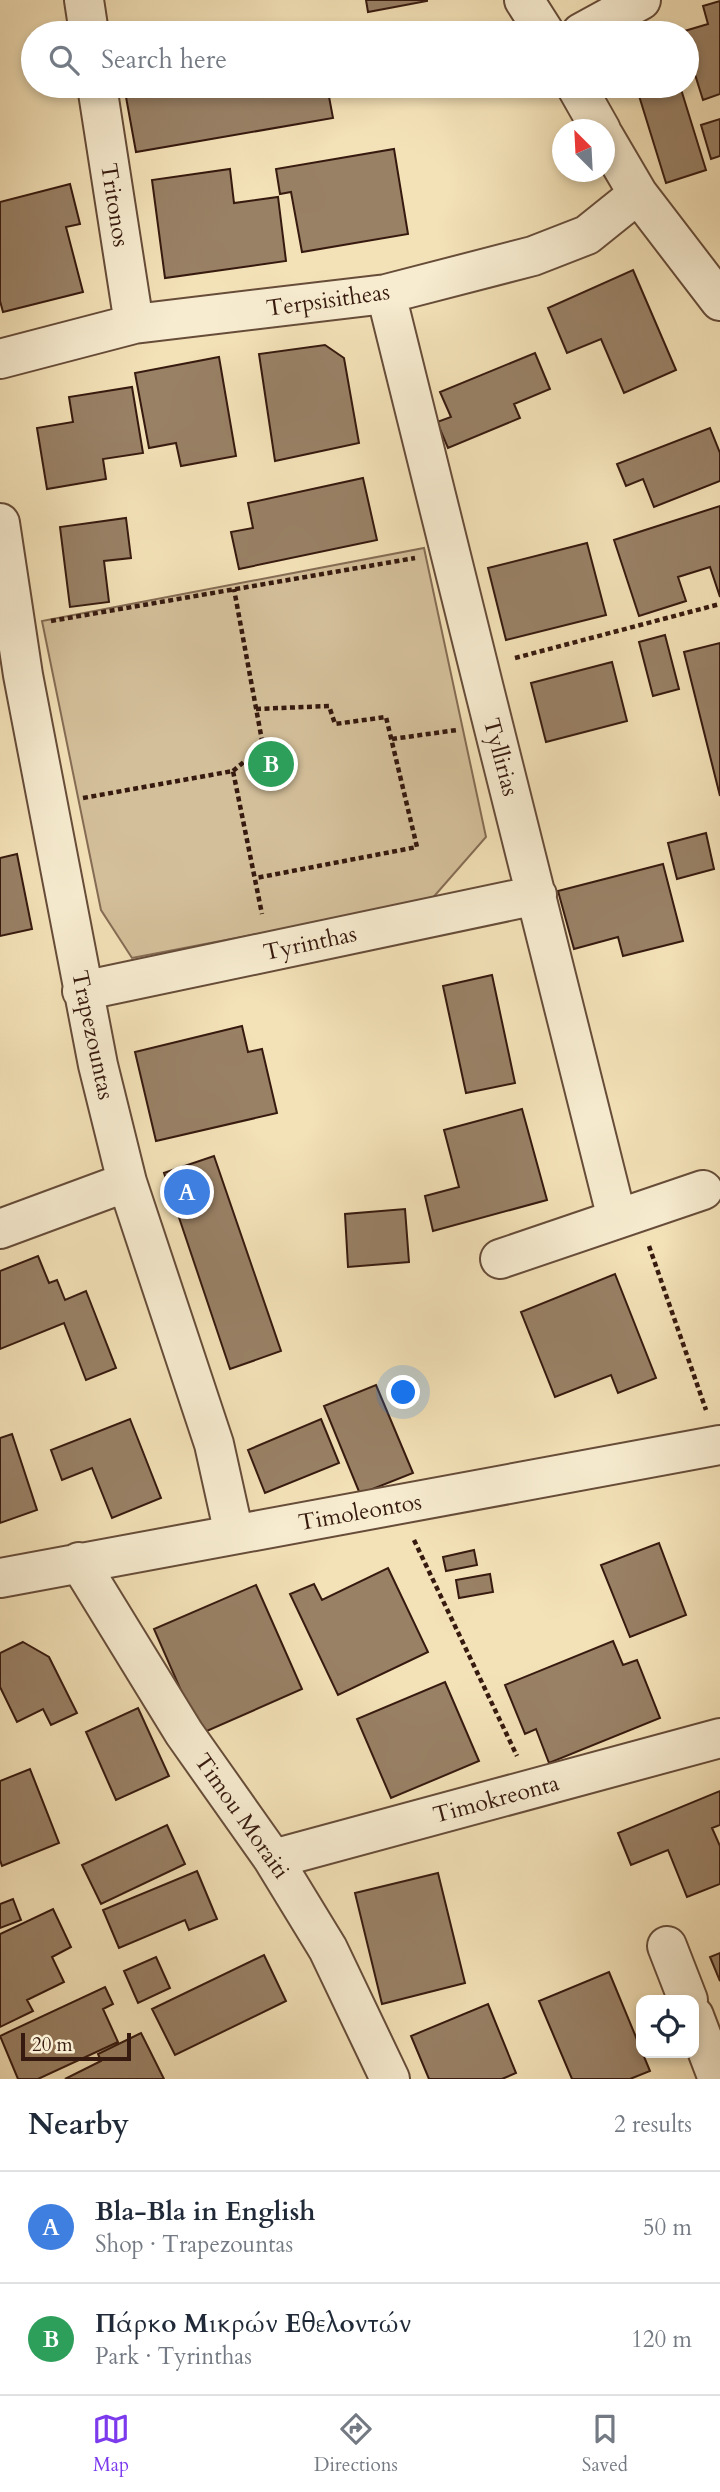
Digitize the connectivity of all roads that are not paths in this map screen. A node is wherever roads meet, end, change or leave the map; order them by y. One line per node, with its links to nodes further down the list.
1 (84, 0): 4 (street)
2 (524, 0): 5 (street)
3 (641, 0): 6 (street)
4 (87, 21)
5 (537, 21)
6 (603, 21)
7 (99, 98): 14 (street, Tritonos)
8 (583, 98): 9 (street)
9 (595, 119)
10 (615, 155): 11 (street)
11 (638, 194): 12 (street, Terpsisitheas); 13 (street)
12 (386, 294): 14 (street, Terpsisitheas); 18 (street, Tyllirias)
13 (720, 301)
14 (134, 324): 15 (street, Terpsisitheas)
15 (0, 359)
16 (0, 523): 17 (street, Trapezountas)
17 (12, 678): 19 (street, Trapezountas)
18 (537, 895): 19 (street, Tyrinthas); 22 (street, Tyllirias)
19 (82, 990): 20 (street, Trapezountas)
20 (127, 1182): 23 (street); 26 (street, Trapezountas)
21 (703, 1190): 22 (street)
22 (627, 1216): 24 (street)
23 (0, 1229)
24 (500, 1259)
25 (719, 1445): 26 (street, Timoleontos)
26 (234, 1534): 27 (street, Timoleontos)
27 (79, 1562): 28 (street, Timoleontos); 30 (street, Timou Moraiti)
28 (0, 1578)
29 (720, 1738): 30 (street, Timokreonta)
30 (273, 1859): 35 (street, Timou Moraiti)
31 (667, 1946): 32 (street)
32 (686, 1995)
33 (699, 2028): 34 (street)
34 (717, 2071)
35 (390, 2079)

